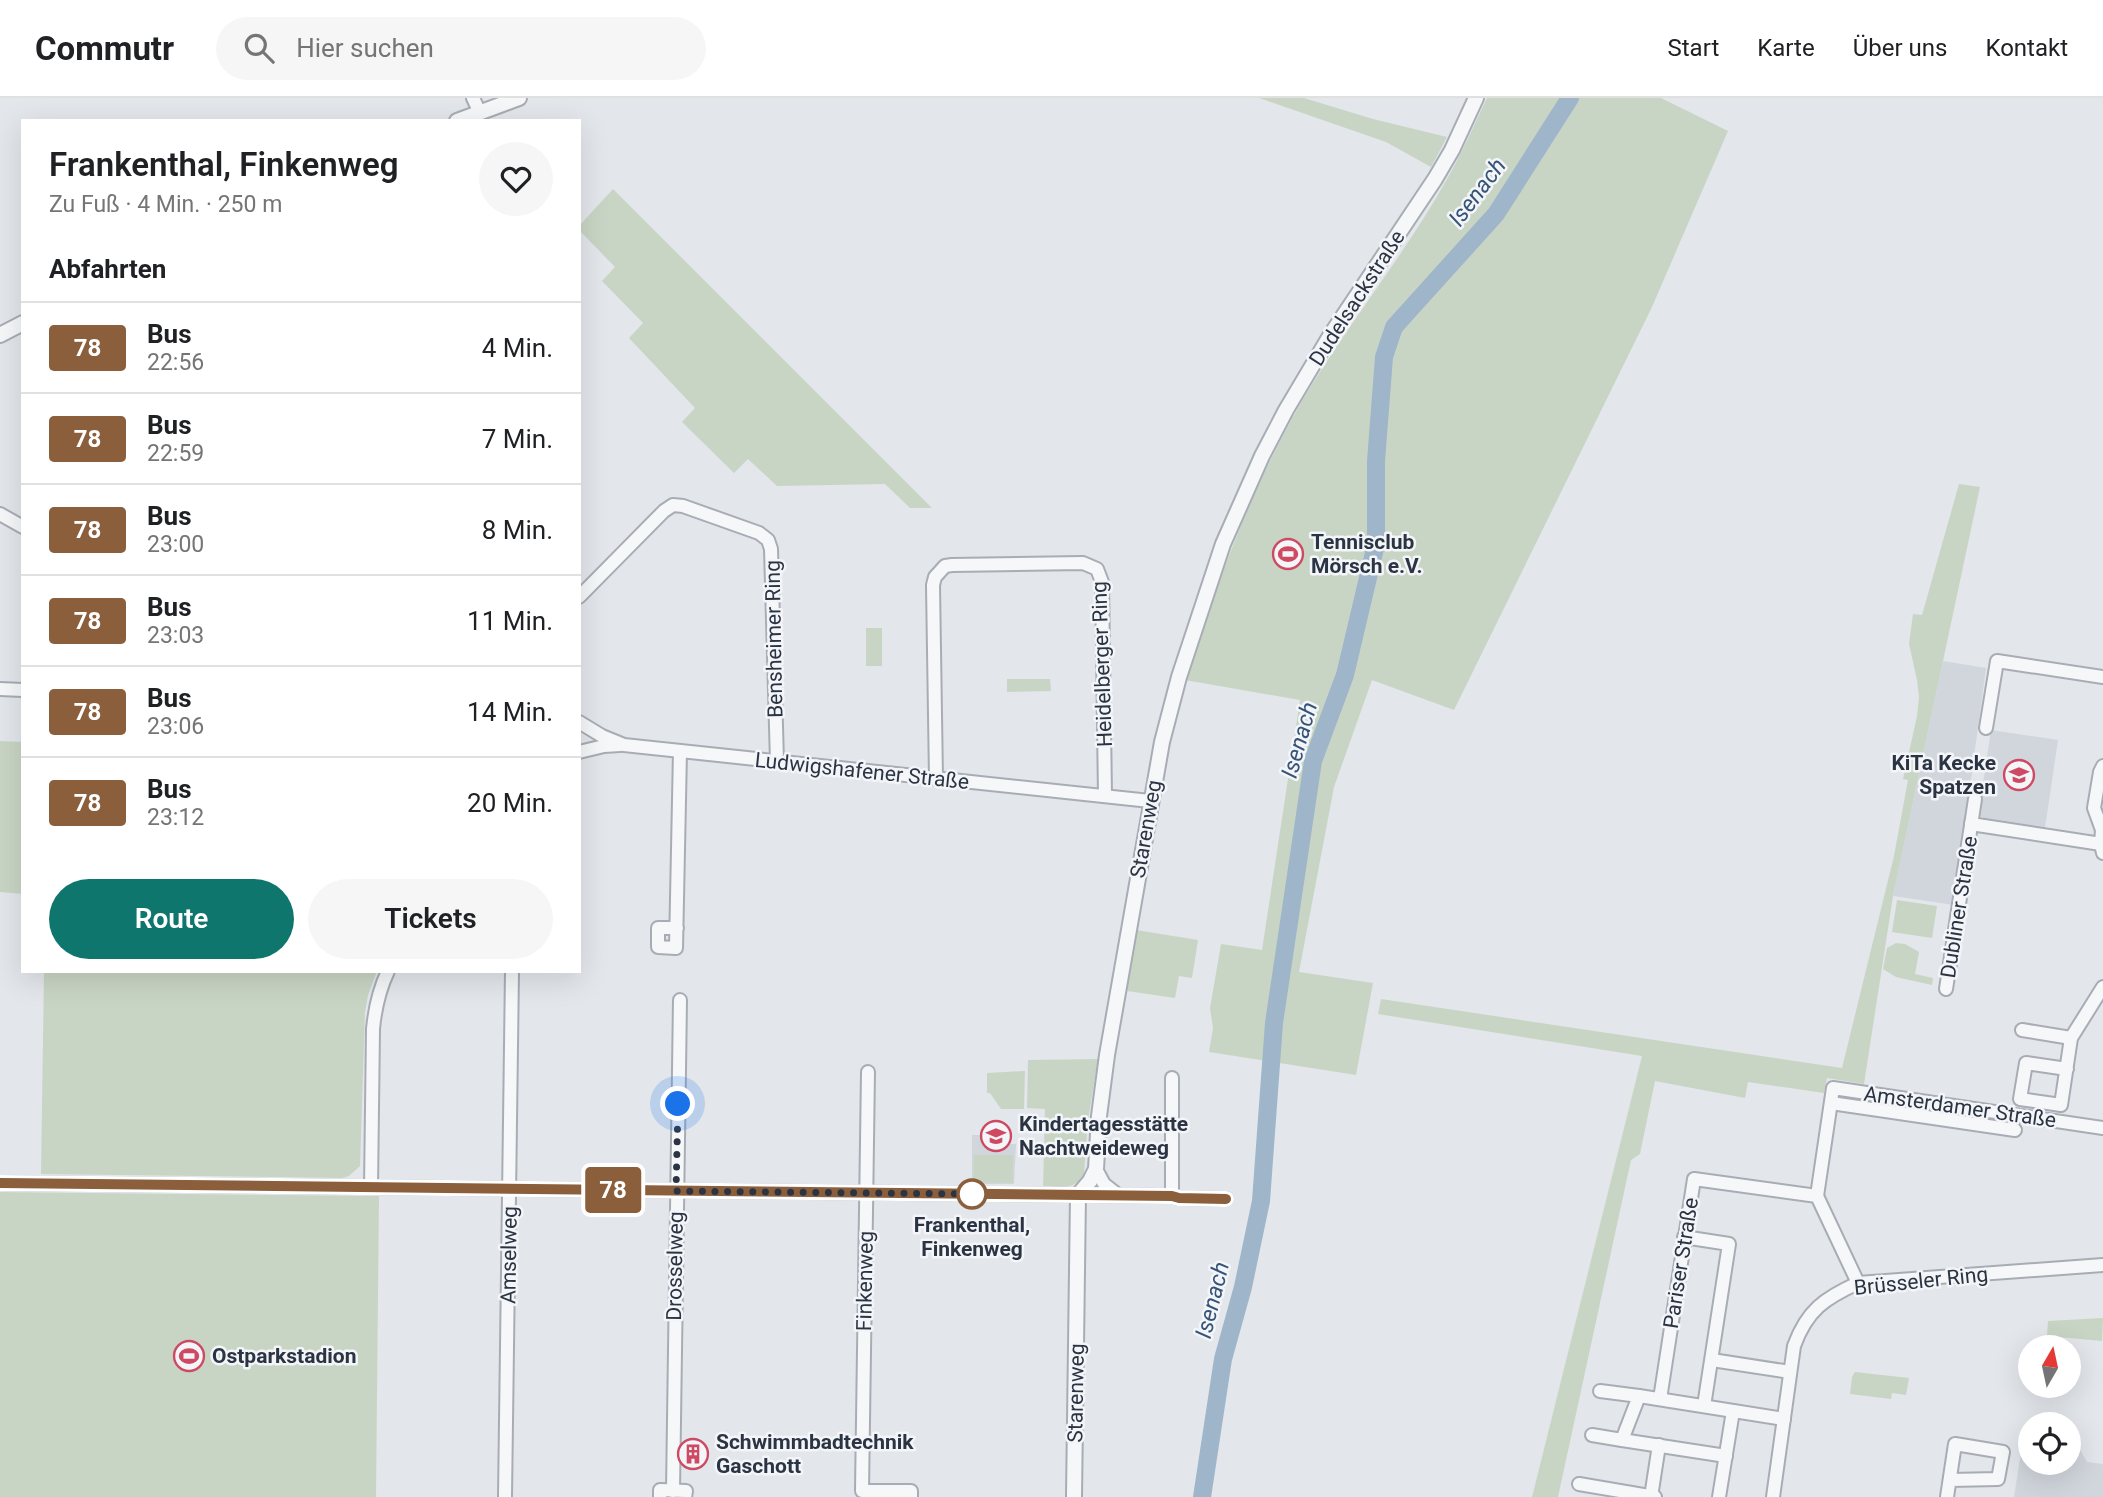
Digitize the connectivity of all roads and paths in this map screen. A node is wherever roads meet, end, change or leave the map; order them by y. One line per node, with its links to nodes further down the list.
1 (473, 98): 4 (street)
2 (519, 98): 4 (street)
3 (1474, 98): 8 (street, Dudelsackstraße)
4 (480, 113): 5 (street)
5 (463, 119)
6 (21, 324): 7 (street)
7 (3, 329)
8 (1242, 500): 25 (street, Starenweg)
9 (0, 514): 10 (street)
10 (21, 526)
11 (581, 595): 20 (street, Bensheimer Ring)
12 (2103, 677): 16 (street)
13 (0, 689): 14 (street)
14 (21, 690)
15 (581, 723): 17 (street, Ludwigshafener Straße)
16 (1986, 728)
17 (624, 745): 18 (street, Ludwigshafener Straße); 19 (street)
18 (680, 751): 20 (street, Ludwigshafener Straße); 28 (street)
19 (581, 752)
20 (777, 762): 22 (street, Ludwigshafener Straße)
21 (2103, 766): 27 (street)
22 (936, 779): 23 (street, Ludwigshafener Straße); 23 (street, Heidelberger Ring)
23 (1105, 796): 25 (street, Ludwigshafener Straße)
24 (1975, 799): 26 (street, Dubliner Straße)
25 (1150, 801): 42 (street, Starenweg)
26 (1971, 824): 27 (street, Dubliner Straße); 32 (street, Dubliner Straße)
27 (2102, 839)
28 (677, 928)
29 (387, 973): 44 (street)
30 (512, 973): 45 (street, Amselweg)
31 (2103, 987): 35 (street)
32 (1946, 989)
33 (680, 1000): 46 (street, Drosselweg)
34 (2022, 1030): 35 (street)
35 (2071, 1038): 36 (street)
36 (2067, 1069): 36 (street)
37 (868, 1072): 47 (street, Finkenweg)
38 (1172, 1078): 50 (street)
39 (1831, 1103): 40 (street, Amsterdamer Straße); 41 (street, Amsterdamer Straße); 51 (street)
40 (2103, 1128)
41 (2015, 1130)
42 (1096, 1170): 48 (street); 49 (street)
43 (0, 1183): 44 (street)
44 (371, 1187): 45 (street)
45 (509, 1188): 46 (street); 71 (street, Amselweg)
46 (676, 1191): 47 (street); 70 (street, Drosselweg)
47 (866, 1193): 48 (street); 74 (street, Finkenweg)
48 (1078, 1195): 49 (street); 75 (street, Starenweg)
49 (1119, 1195): 50 (street)
50 (1172, 1196): 52 (street)
51 (1817, 1196): 53 (street, Pariser Straße); 55 (street)
52 (1226, 1199)
53 (1685, 1237): 56 (street); 60 (street, Pariser Straße)
54 (2103, 1265): 55 (street, Brüsseler Ring)
55 (1858, 1283): 57 (street, Brüsseler Ring)
56 (1712, 1360): 57 (street); 61 (street)
57 (1790, 1372): 63 (street, Brüsseler Ring)
58 (1600, 1391): 59 (street)
59 (1639, 1396): 60 (street); 65 (street)
60 (1660, 1399): 61 (street)
61 (1704, 1406): 62 (street)
62 (1733, 1411): 63 (street); 67 (street)
63 (1784, 1419): 78 (street, Brüsseler Ring)
64 (1592, 1435): 65 (street)
65 (1622, 1440): 66 (street)
66 (1659, 1445): 67 (street); 76 (street)
67 (1726, 1456): 77 (street)
68 (1950, 1480): 68 (street); 79 (street)
69 (1579, 1485): 76 (street)
70 (673, 1491): 72 (street); 73 (street)
71 (505, 1497)
72 (660, 1497)
73 (685, 1497)
74 (911, 1497)
75 (1074, 1497)
76 (1652, 1497)
77 (1719, 1497)
78 (1773, 1497)
79 (1947, 1497)

